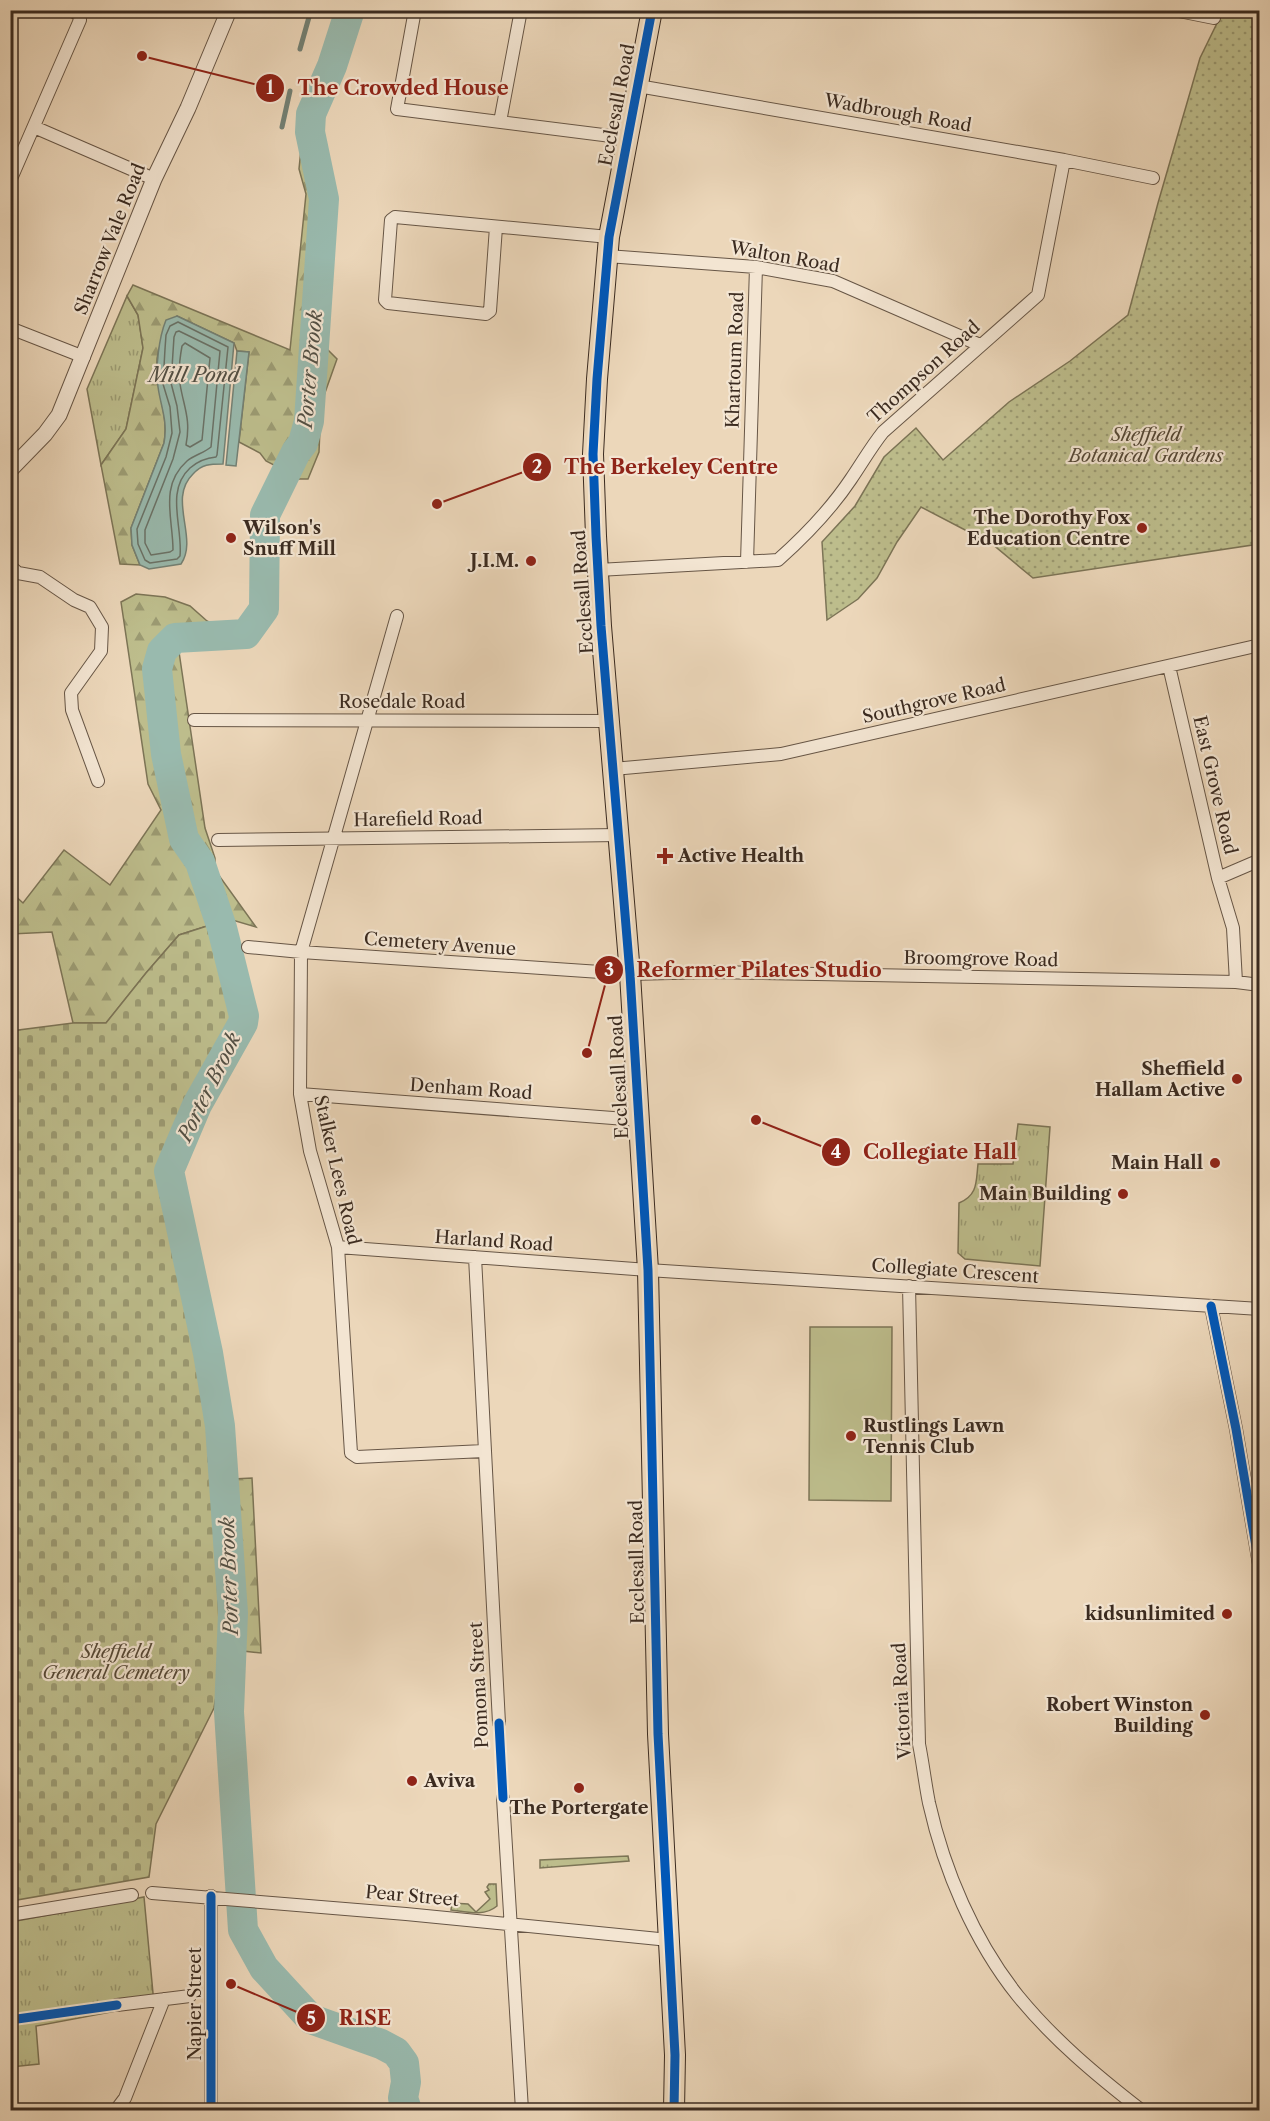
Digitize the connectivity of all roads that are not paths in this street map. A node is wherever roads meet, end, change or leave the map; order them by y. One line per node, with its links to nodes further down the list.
1 (70, 10): 10 (street)
2 (229, 10): 14 (street, Sharrow Vale Road)
3 (415, 10): 9 (street)
4 (521, 10): 9 (street)
5 (652, 10): 8 (main road, Ecclesall Road)
6 (1174, 10): 7 (street)
7 (1214, 18)
8 (638, 86): 11 (main road, Ecclesall Road); 12 (street, Wadbrough Road)
9 (500, 122): 11 (street)
10 (34, 128): 14 (street); 15 (street)
11 (627, 138): 17 (main road, Ecclesall Road)
12 (1064, 160): 13 (street, Wadbrough Road); 20 (street, Thompson Road)
13 (1153, 178)
14 (154, 179): 21 (street, Sharrow Vale Road)
15 (10, 182)
16 (496, 227): 16 (street, Walton Road); 17 (street, Walton Road)
17 (608, 247): 18 (street, Walton Road); 25 (main road, Ecclesall Road)
18 (756, 267): 20 (street, Walton Road); 23 (street, Khartoum Road)
19 (10, 328): 21 (street)
20 (980, 345): 23 (street, Thompson Road)
21 (84, 357): 22 (street, Sharrow Vale Road)
22 (10, 470)
23 (747, 562): 25 (street, Thompson Road)
24 (10, 566): 33 (street)
25 (598, 570): 31 (main road, Ecclesall Road)
26 (397, 616): 30 (street, Stalker Lees Road)
27 (1260, 645): 28 (street, Southgrove Road)
28 (1169, 666): 32 (street, Southgrove Road); 38 (street, East Grove Road)
29 (194, 720): 30 (street, Rosedale Road)
30 (368, 720): 31 (street, Rosedale Road); 35 (street, Stalker Lees Road)
31 (609, 721): 32 (main road, Ecclesall Road)
32 (613, 769): 34 (main road, Ecclesall Road)
33 (98, 781)
34 (618, 835): 35 (street, Harefield Road); 41 (main road, Ecclesall Road)
35 (335, 838): 36 (street, Harefield Road); 40 (street, Stalker Lees Road)
36 (218, 840)
37 (1260, 860): 38 (street)
38 (1218, 878): 42 (street, East Grove Road)
39 (248, 947): 40 (street, Cemetery Avenue)
40 (301, 952): 41 (street, Cemetery Avenue); 44 (street, Stalker Lees Road)
41 (630, 974): 42 (street, Broomgrove Road); 45 (main road, Ecclesall Road)
42 (1236, 982): 43 (street, Broomgrove Road)
43 (1260, 985)
44 (300, 1094): 45 (street, Denham Road); 46 (street, Stalker Lees Road)
45 (639, 1120): 48 (main road, Ecclesall Road)
46 (338, 1247): 47 (street, Harland Road); 52 (street, Stalker Lees Road)
47 (475, 1257): 48 (street, Harland Road); 52 (street, Pomona Street)
48 (648, 1270): 49 (street, Collegiate Crescent); 61 (main road, Ecclesall Road)
49 (909, 1286): 50 (street, Collegiate Crescent); 69 (street, Victoria Road)
50 (1211, 1306): 51 (street, Collegiate Crescent); 53 (street)
51 (1260, 1309)
52 (484, 1451): 54 (street, Pomona Street)
53 (1260, 1570)
54 (499, 1723)
55 (503, 1798): 60 (street)
56 (152, 1893): 58 (street, Pear Street)
57 (132, 1894): 59 (street)
58 (211, 1896): 60 (street, Pear Street); 66 (street, Napier Street)
59 (10, 1915)
60 (511, 1923): 61 (street, Pear Street); 67 (street)
61 (669, 1940): 68 (main road, Ecclesall Road)
62 (190, 1996): 63 (street)
63 (164, 1999): 64 (street); 65 (street)
64 (117, 2005)
65 (116, 2110)
66 (211, 2110)
67 (522, 2110)
68 (674, 2110)
69 (1141, 2110)

